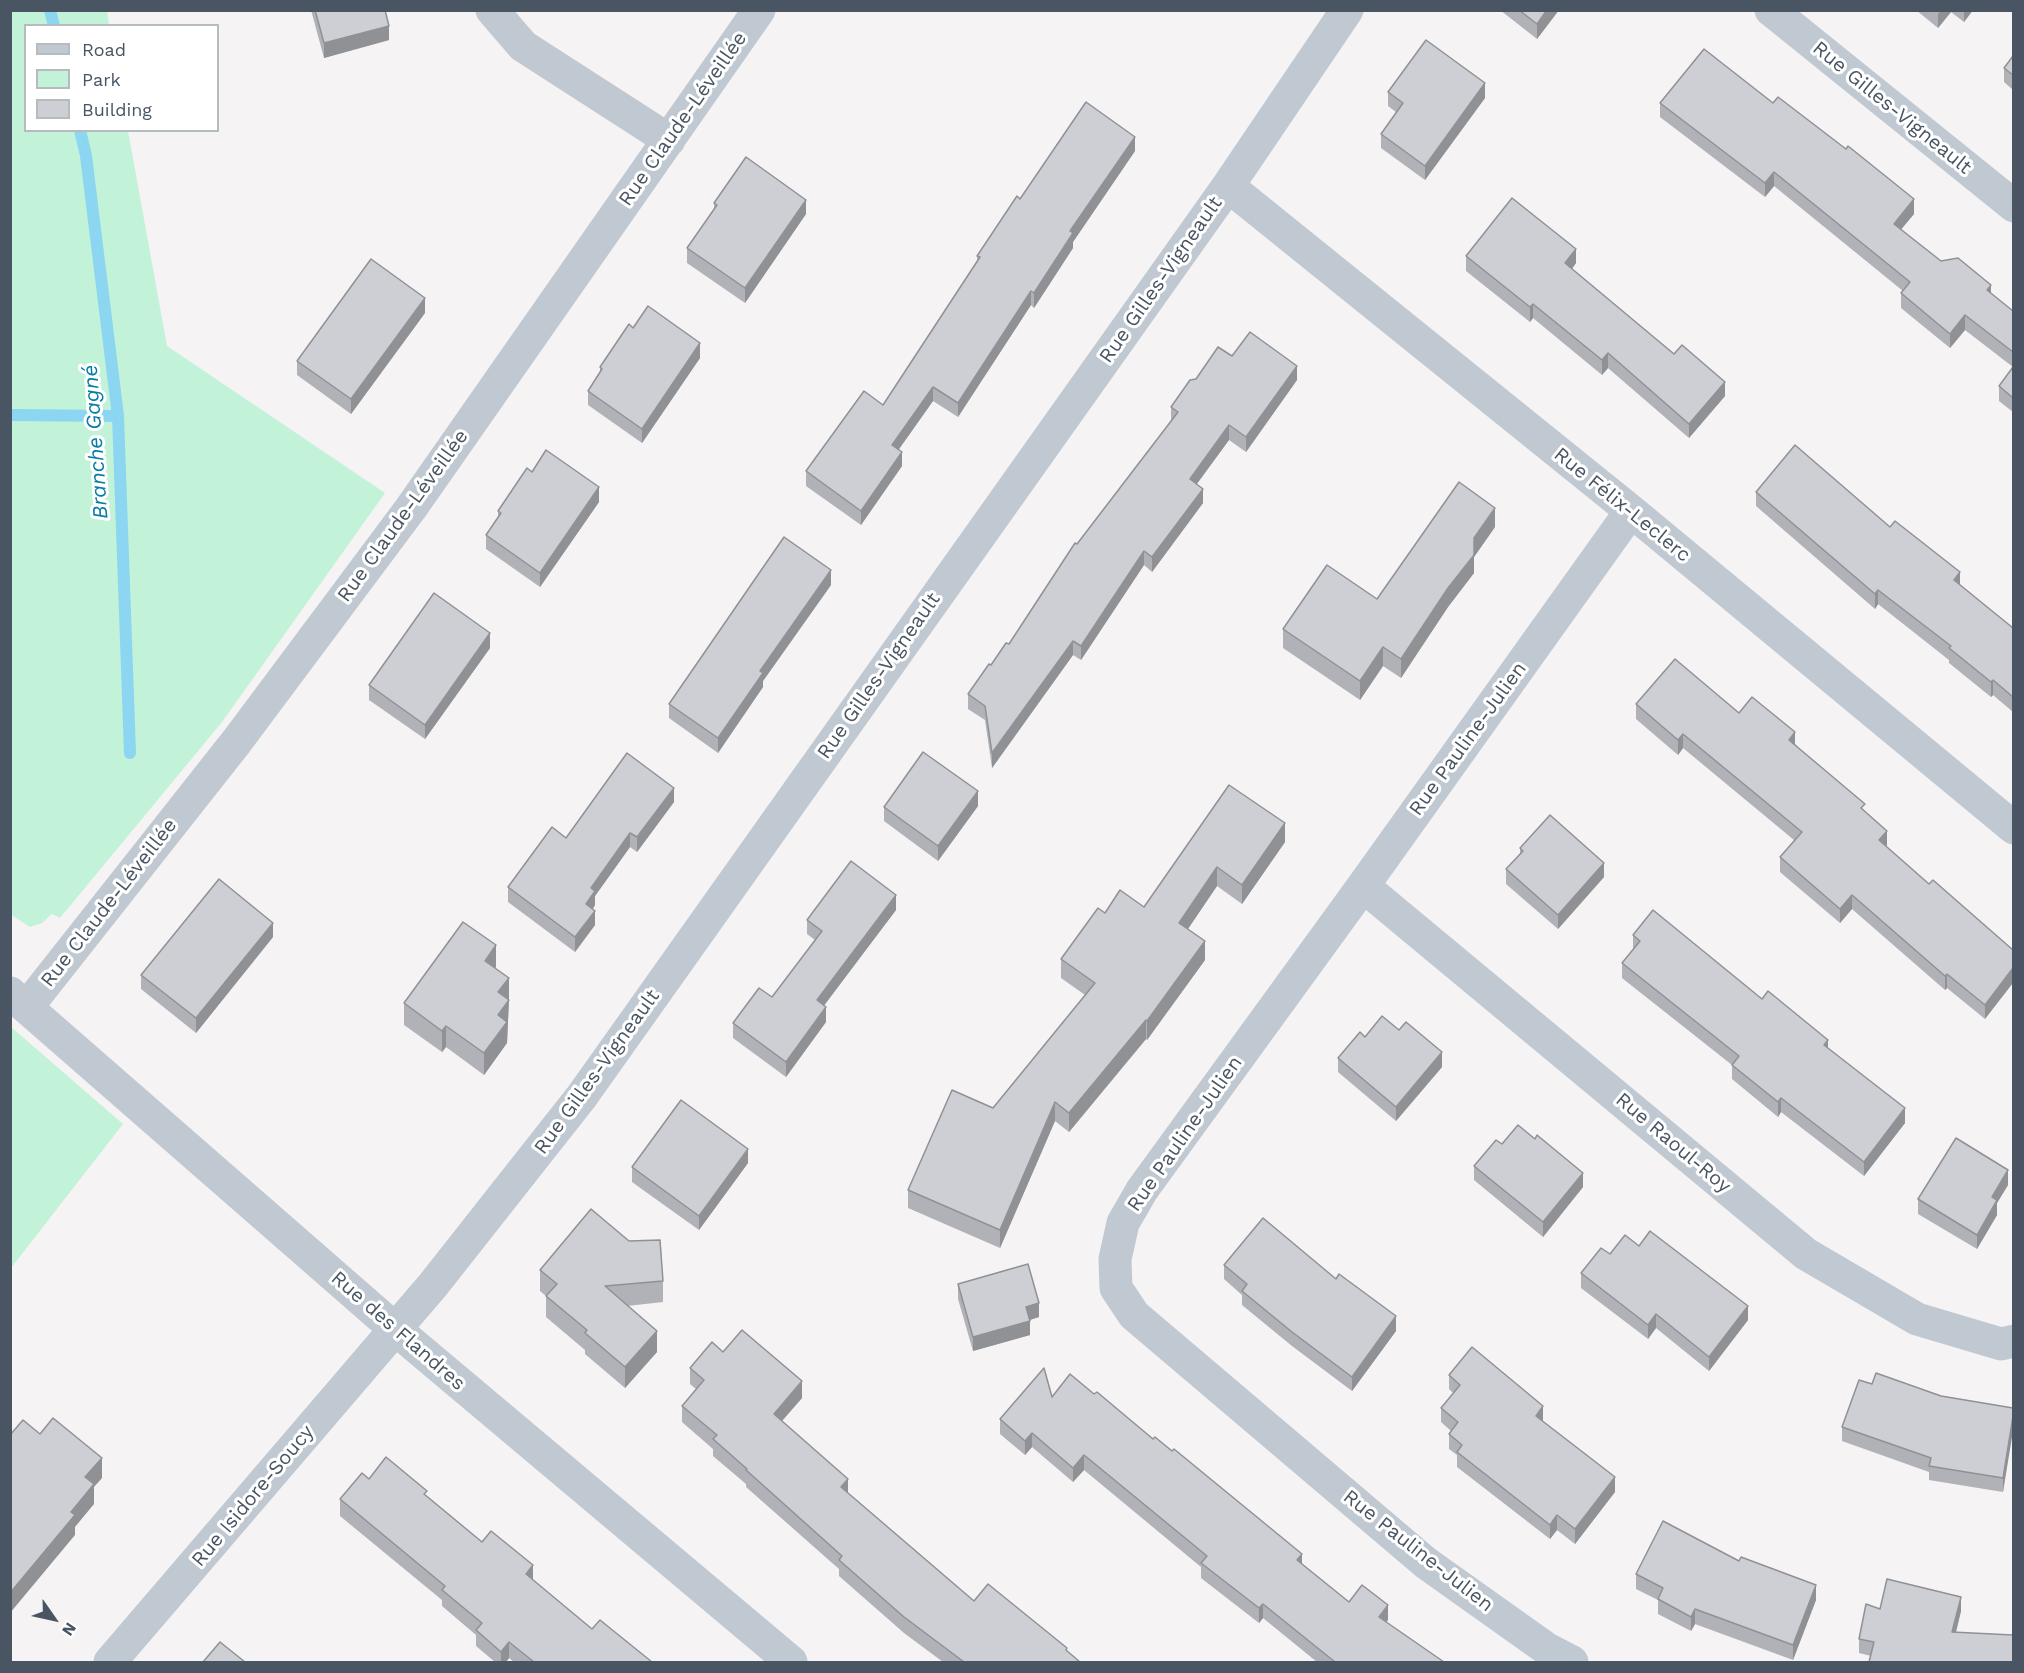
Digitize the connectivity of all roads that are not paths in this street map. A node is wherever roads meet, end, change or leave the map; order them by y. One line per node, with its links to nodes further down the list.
1 (492, 10): 5 (street)
2 (759, 10): 5 (street, Rue Claude-Léveillée)
3 (1347, 10): 6 (street, Rue Gilles-Vigneault)
4 (1771, 10): 7 (street, Rue Gilles-Vigneault)
5 (669, 140): 11 (street, Rue Claude-Léveillée)
6 (1228, 186): 8 (street, Rue Félix-Leclerc); 12 (street, Rue Gilles-Vigneault)
7 (2013, 206)
8 (1631, 511): 9 (street, Rue Félix-Leclerc); 10 (street, Rue Pauline-Julien)
9 (2013, 828)
10 (1363, 886): 13 (street, Rue Raoul-Roy); 16 (street, Rue Pauline-Julien)
11 (19, 1000): 12 (street, Rue des Flandres)
12 (395, 1329): 14 (street, Rue Isidore-Soucy); 15 (street, Rue des Flandres)
13 (2013, 1341)
14 (110, 1662)
15 (791, 1662)
16 (1572, 1662)

